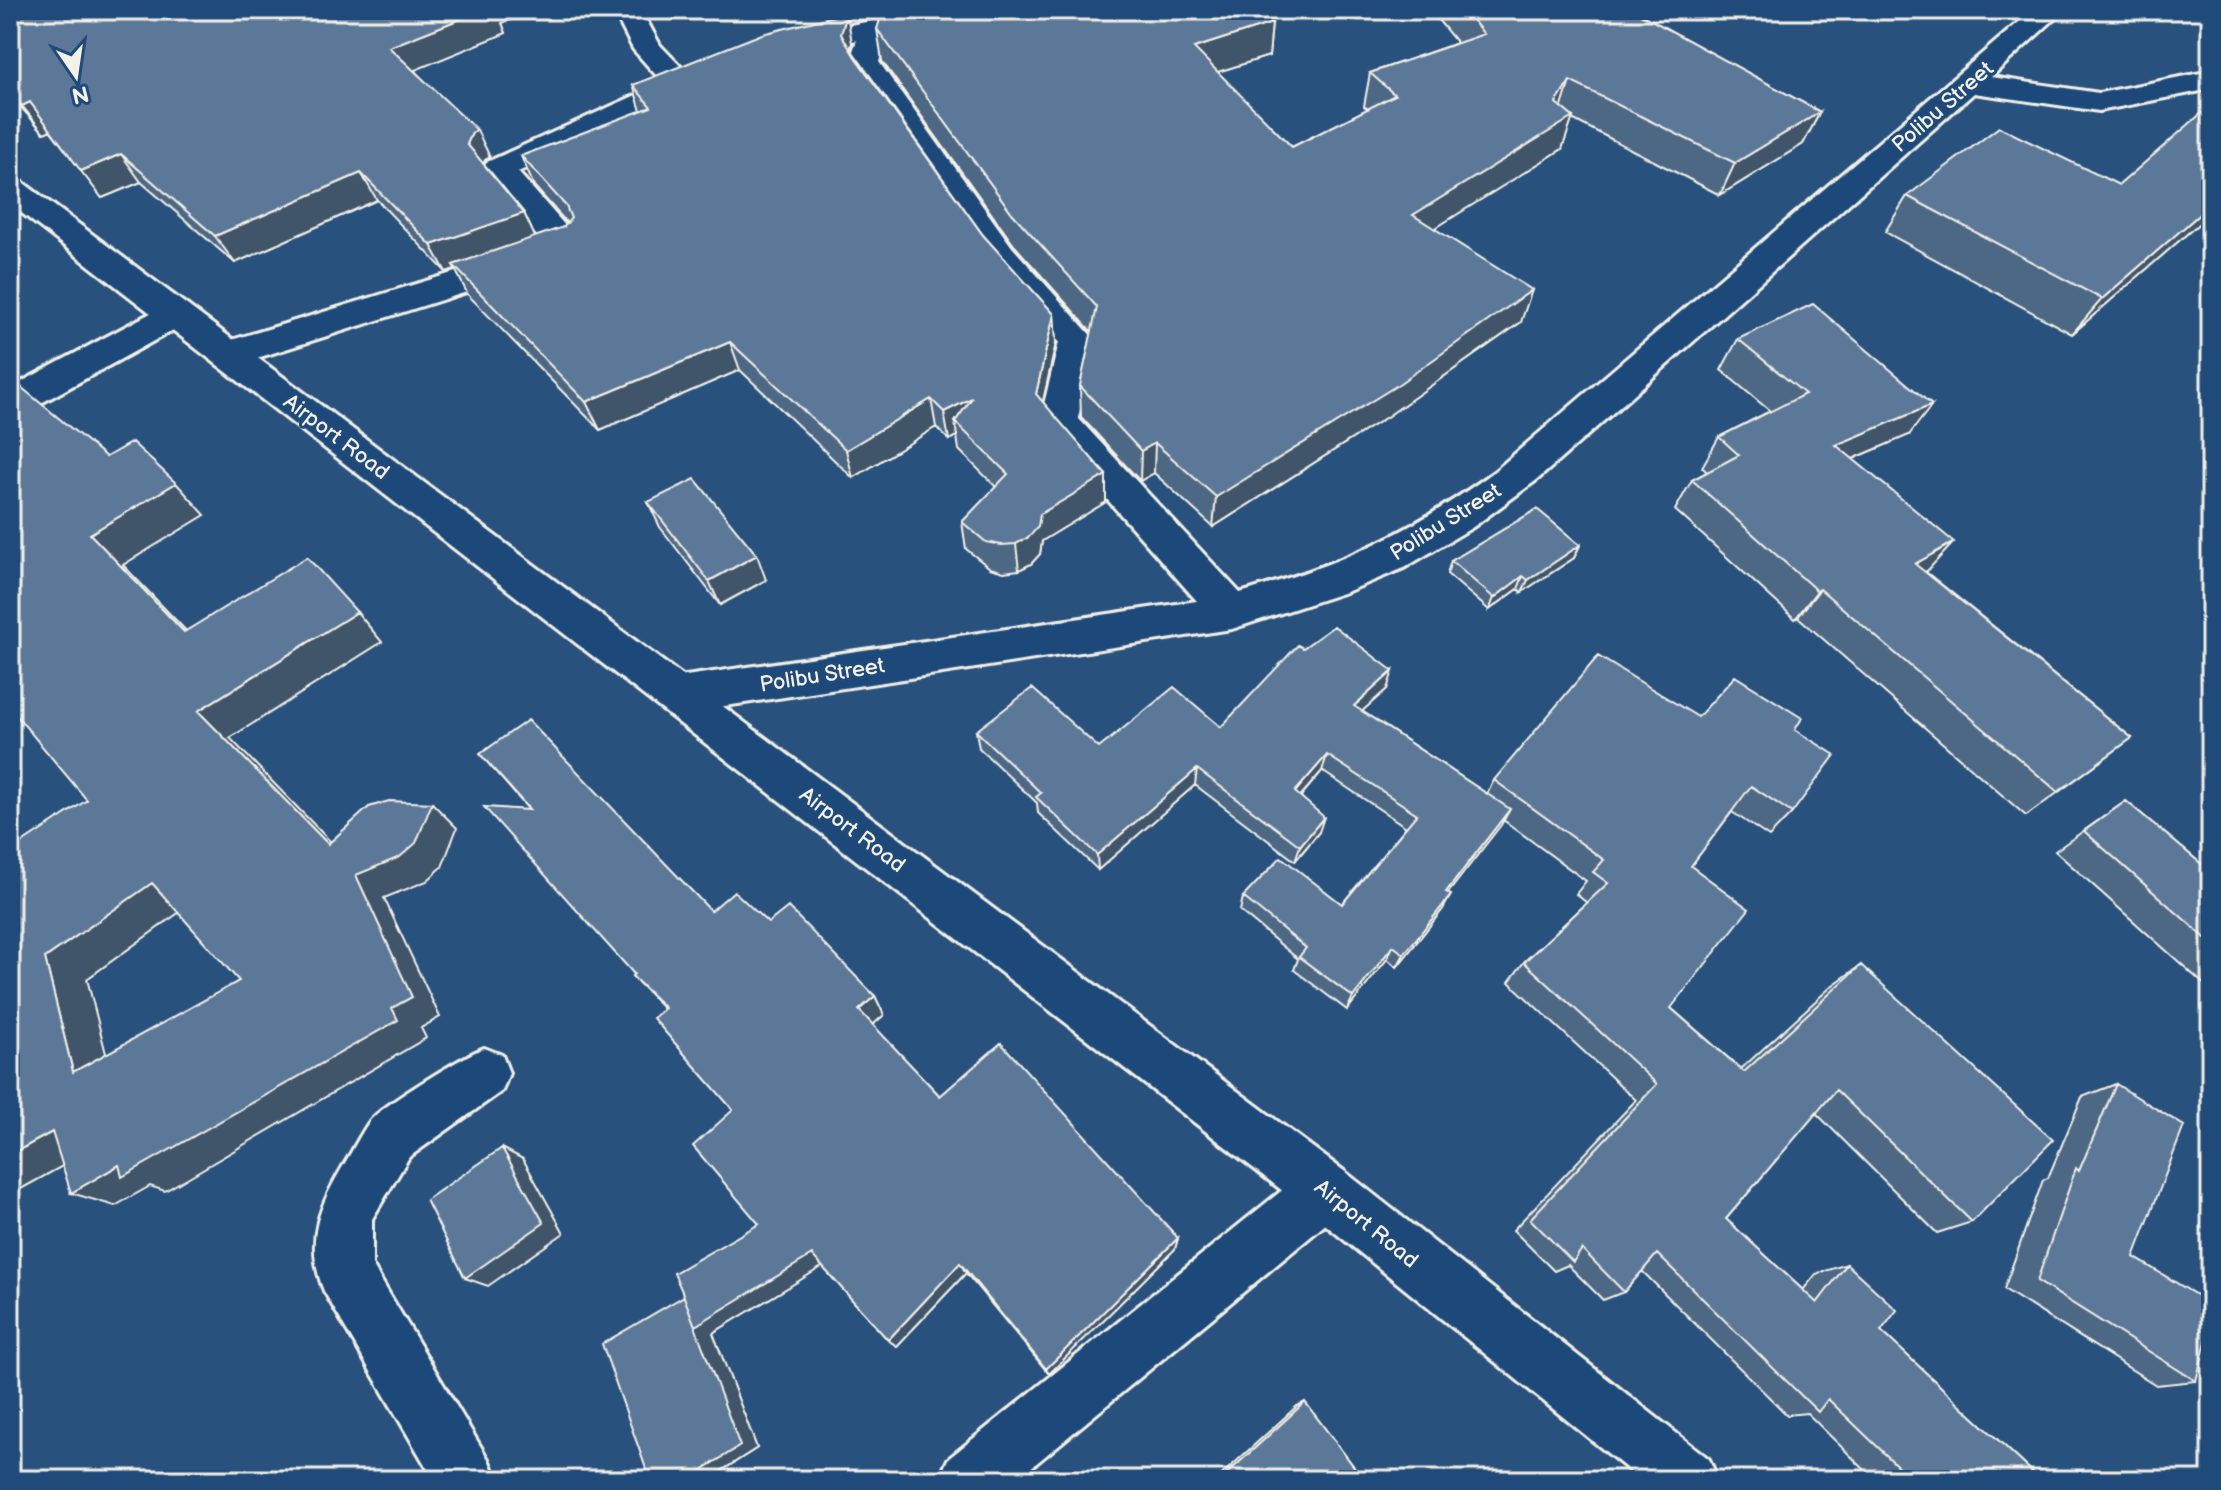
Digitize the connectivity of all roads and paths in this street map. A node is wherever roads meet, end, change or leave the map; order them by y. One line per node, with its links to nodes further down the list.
1 (627, 10): 9 (main road)
2 (980, 10): 4 (main road)
3 (2050, 10): 8 (main road, Polibu Street)
4 (875, 27): 5 (main road); 14 (main road)
5 (772, 50)
6 (720, 70): 9 (main road)
7 (2211, 80): 8 (main road)
8 (1968, 83): 14 (main road, Polibu Street)
9 (682, 86): 12 (main road)
10 (10, 188): 11 (main road, Airport Road)
11 (176, 314): 12 (main road, Airport Road); 13 (main road)
12 (228, 354): 15 (main road, Airport Road)
13 (10, 404)
14 (1232, 612): 15 (main road, Polibu Street)
15 (679, 695): 17 (main road, Airport Road)
16 (484, 1073): 18 (main road)
17 (1325, 1190): 19 (main road); 20 (main road, Airport Road)
18 (467, 1480)
19 (969, 1480)
20 (1688, 1480)

